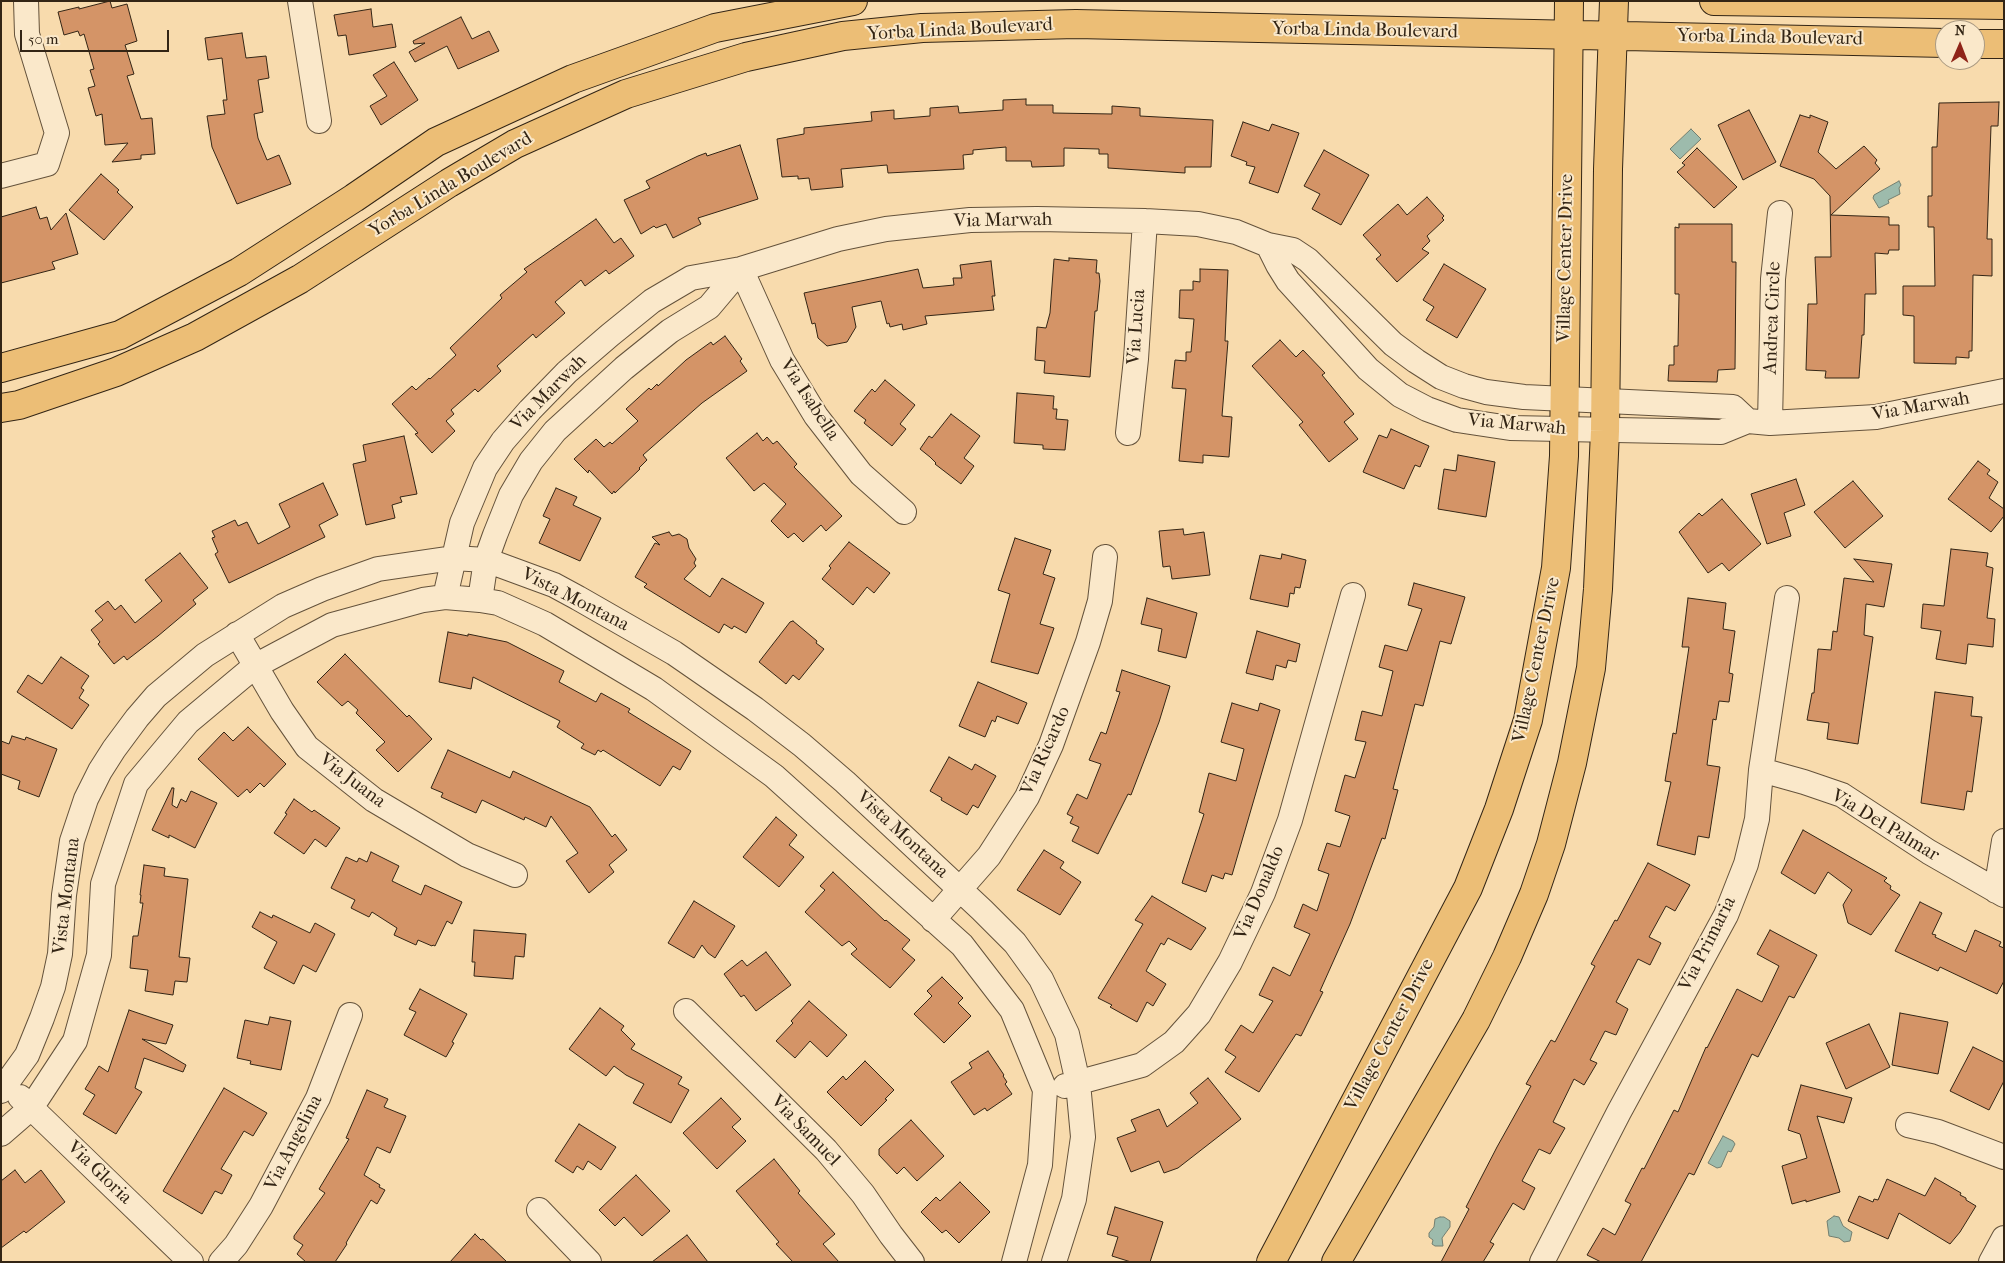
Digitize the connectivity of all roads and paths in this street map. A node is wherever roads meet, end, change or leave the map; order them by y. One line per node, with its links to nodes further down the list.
1 (26, 1): 14 (street)
2 (300, 1): 13 (street)
3 (853, 1): 19 (main road, Yorba Linda Boulevard)
4 (1568, 1): 8 (main road, Village Center Drive)
5 (1614, 1): 9 (main road)
6 (1714, 1): 7 (main road, Yorba Linda Boulevard)
7 (2004, 6)
8 (1568, 34): 9 (main road, Yorba Linda Boulevard); 21 (main road, Village Center Drive); 23 (main road, Yorba Linda Boulevard)
9 (1614, 34): 10 (main road, Yorba Linda Boulevard); 22 (main road)
10 (1935, 43)
11 (1985, 44): 12 (main road)
12 (2004, 44)
13 (319, 121)
14 (1, 176)
15 (1780, 213): 24 (street, Andrea Circle)
16 (1145, 221): 17 (street, Via Marwah); 18 (street, Via Marwah); 27 (street, Via Lucia)
17 (1268, 245): 21 (street, Via Marwah); 25 (street, Via Marwah)
18 (741, 269): 28 (street, Via Isabella); 30 (street, Via Marwah); 31 (street, Via Marwah)
19 (1, 368)
20 (2004, 391): 24 (street, Via Marwah)
21 (1564, 398): 22 (street, Via Marwah); 25 (main road, Village Center Drive)
22 (1606, 400): 24 (street, Via Marwah); 26 (main road)
23 (1, 408)
24 (1759, 422): 26 (street, Via Marwah)
25 (1564, 429): 26 (street, Via Marwah); 61 (main road, Village Center Drive)
26 (1606, 431): 62 (main road)
27 (1128, 433)
28 (904, 512)
29 (1105, 557): 41 (street, Via Ricardo)
30 (453, 558): 31 (street, Vista Montana); 33 (street, Via Marwah); 36 (street, Vista Montana)
31 (486, 560): 35 (street, Via Marwah); 41 (street, Vista Montana)
32 (1353, 595): 46 (street, Via Donaldo)
33 (445, 596): 35 (street, Vista Montana); 37 (street, Vista Montana)
34 (1787, 598): 38 (street, Via Primaria)
35 (480, 600): 43 (street, Vista Montana)
36 (238, 634): 37 (street, Via Juana); 47 (street, Vista Montana)
37 (255, 666): 40 (street, Via Juana); 49 (street, Vista Montana)
38 (1761, 770): 42 (street, Via Del Palmar); 63 (street, Via Primaria)
39 (2004, 841): 42 (street)
40 (514, 875)
41 (960, 890): 43 (street, Via Ricardo); 46 (street, Vista Montana)
42 (2000, 893)
43 (933, 920): 48 (street, Vista Montana)
44 (686, 1010): 58 (street, Via Samuel)
45 (350, 1015): 56 (street, Via Angelina)
46 (1078, 1082): 48 (street, Via Donaldo); 60 (street, Vista Montana)
47 (4, 1088): 49 (street, Via Gloria)
48 (1046, 1090): 59 (street, Vista Montana)
49 (31, 1108): 51 (street, Vista Montana); 55 (street, Via Gloria)
50 (1908, 1124): 52 (street)
51 (1, 1134)
52 (2004, 1158)
53 (539, 1210): 57 (street)
54 (2004, 1238): 64 (street)
55 (191, 1262)
56 (221, 1262)
57 (589, 1262)
58 (912, 1262)
59 (1014, 1262)
60 (1054, 1262)
61 (1271, 1262)
62 (1336, 1262)
63 (1542, 1262)
64 (1991, 1262)

